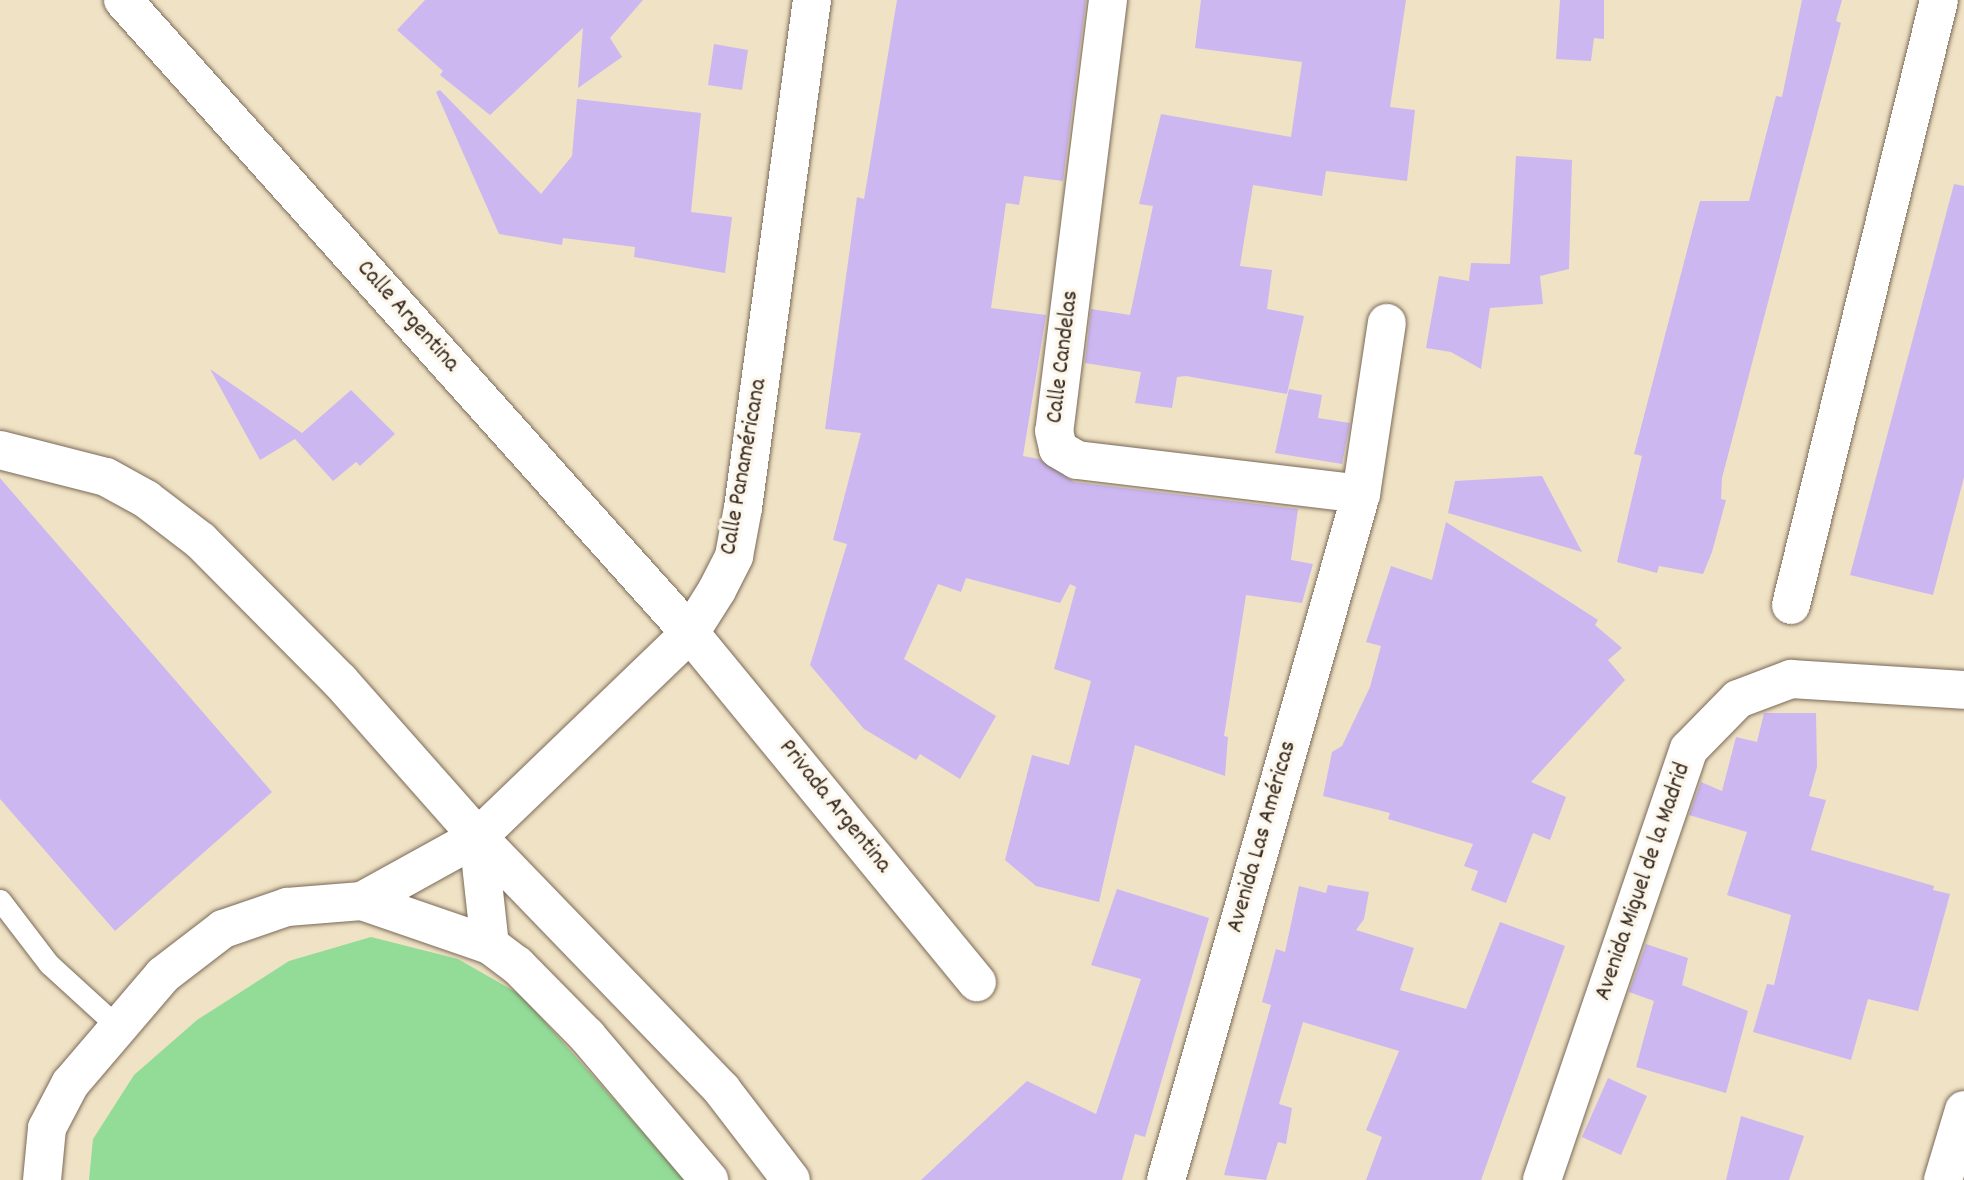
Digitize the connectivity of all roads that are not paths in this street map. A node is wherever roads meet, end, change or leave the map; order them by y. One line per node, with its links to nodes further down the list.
1 (123, 0): 9 (main road, Calle Argentina)
2 (812, 0): 9 (main road, Calle Panaméricana)
3 (1108, 0): 7 (main road, Calle Candelas)
4 (1939, 0): 8 (main road)
5 (1387, 323): 7 (main road, Avenida Las Américas)
6 (0, 450): 11 (main road)
7 (1361, 494): 21 (main road, Avenida Las Américas)
8 (1791, 605)
9 (690, 633): 11 (main road, Calle Panaméricana); 15 (main road, Privada Argentina)
10 (1964, 690): 22 (main road, Avenida Miguel de la Madrid)
11 (478, 837): 13 (main road, Calle Panaméricana); 14 (main road); 20 (main road)
12 (0, 900): 16 (lane)
13 (362, 901): 14 (main road); 16 (main road)
14 (490, 945): 19 (main road)
15 (977, 982)
16 (118, 1027): 18 (main road)
17 (1964, 1110): 23 (main road)
18 (42, 1180)
19 (709, 1180)
20 (791, 1180)
21 (1166, 1180)
22 (1542, 1180)
23 (1943, 1180)

